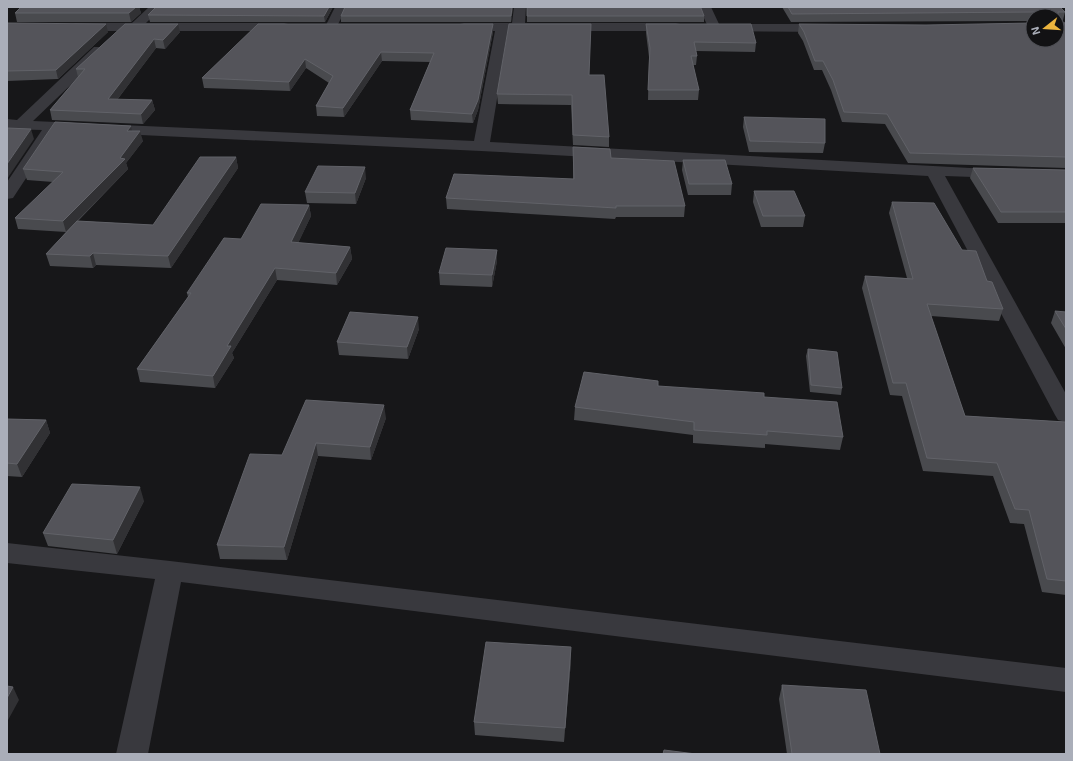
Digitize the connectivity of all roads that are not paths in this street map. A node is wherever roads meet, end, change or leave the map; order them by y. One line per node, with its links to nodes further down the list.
1 (156, 7): 6 (street)
2 (341, 7): 9 (street)
3 (520, 7): 13 (street)
4 (705, 7): 14 (street)
5 (61, 27): 6 (street)
6 (129, 27): 7 (street); 16 (street)
7 (300, 27)
8 (316, 27): 9 (street)
9 (331, 27): 10 (street)
10 (345, 27)
11 (449, 27): 12 (street)
12 (502, 27): 13 (street); 18 (street)
13 (518, 27): 14 (street)
14 (714, 27): 15 (street)
15 (838, 28)
16 (13, 125): 17 (street)
17 (52, 127): 18 (street); 21 (street)
18 (481, 146): 19 (street)
19 (934, 171): 20 (street); 22 (street)
20 (1019, 173)
21 (7, 194)
22 (1066, 415)
23 (7, 553): 24 (street)
24 (170, 571): 25 (street); 26 (street)
25 (1066, 680)
26 (132, 754)

